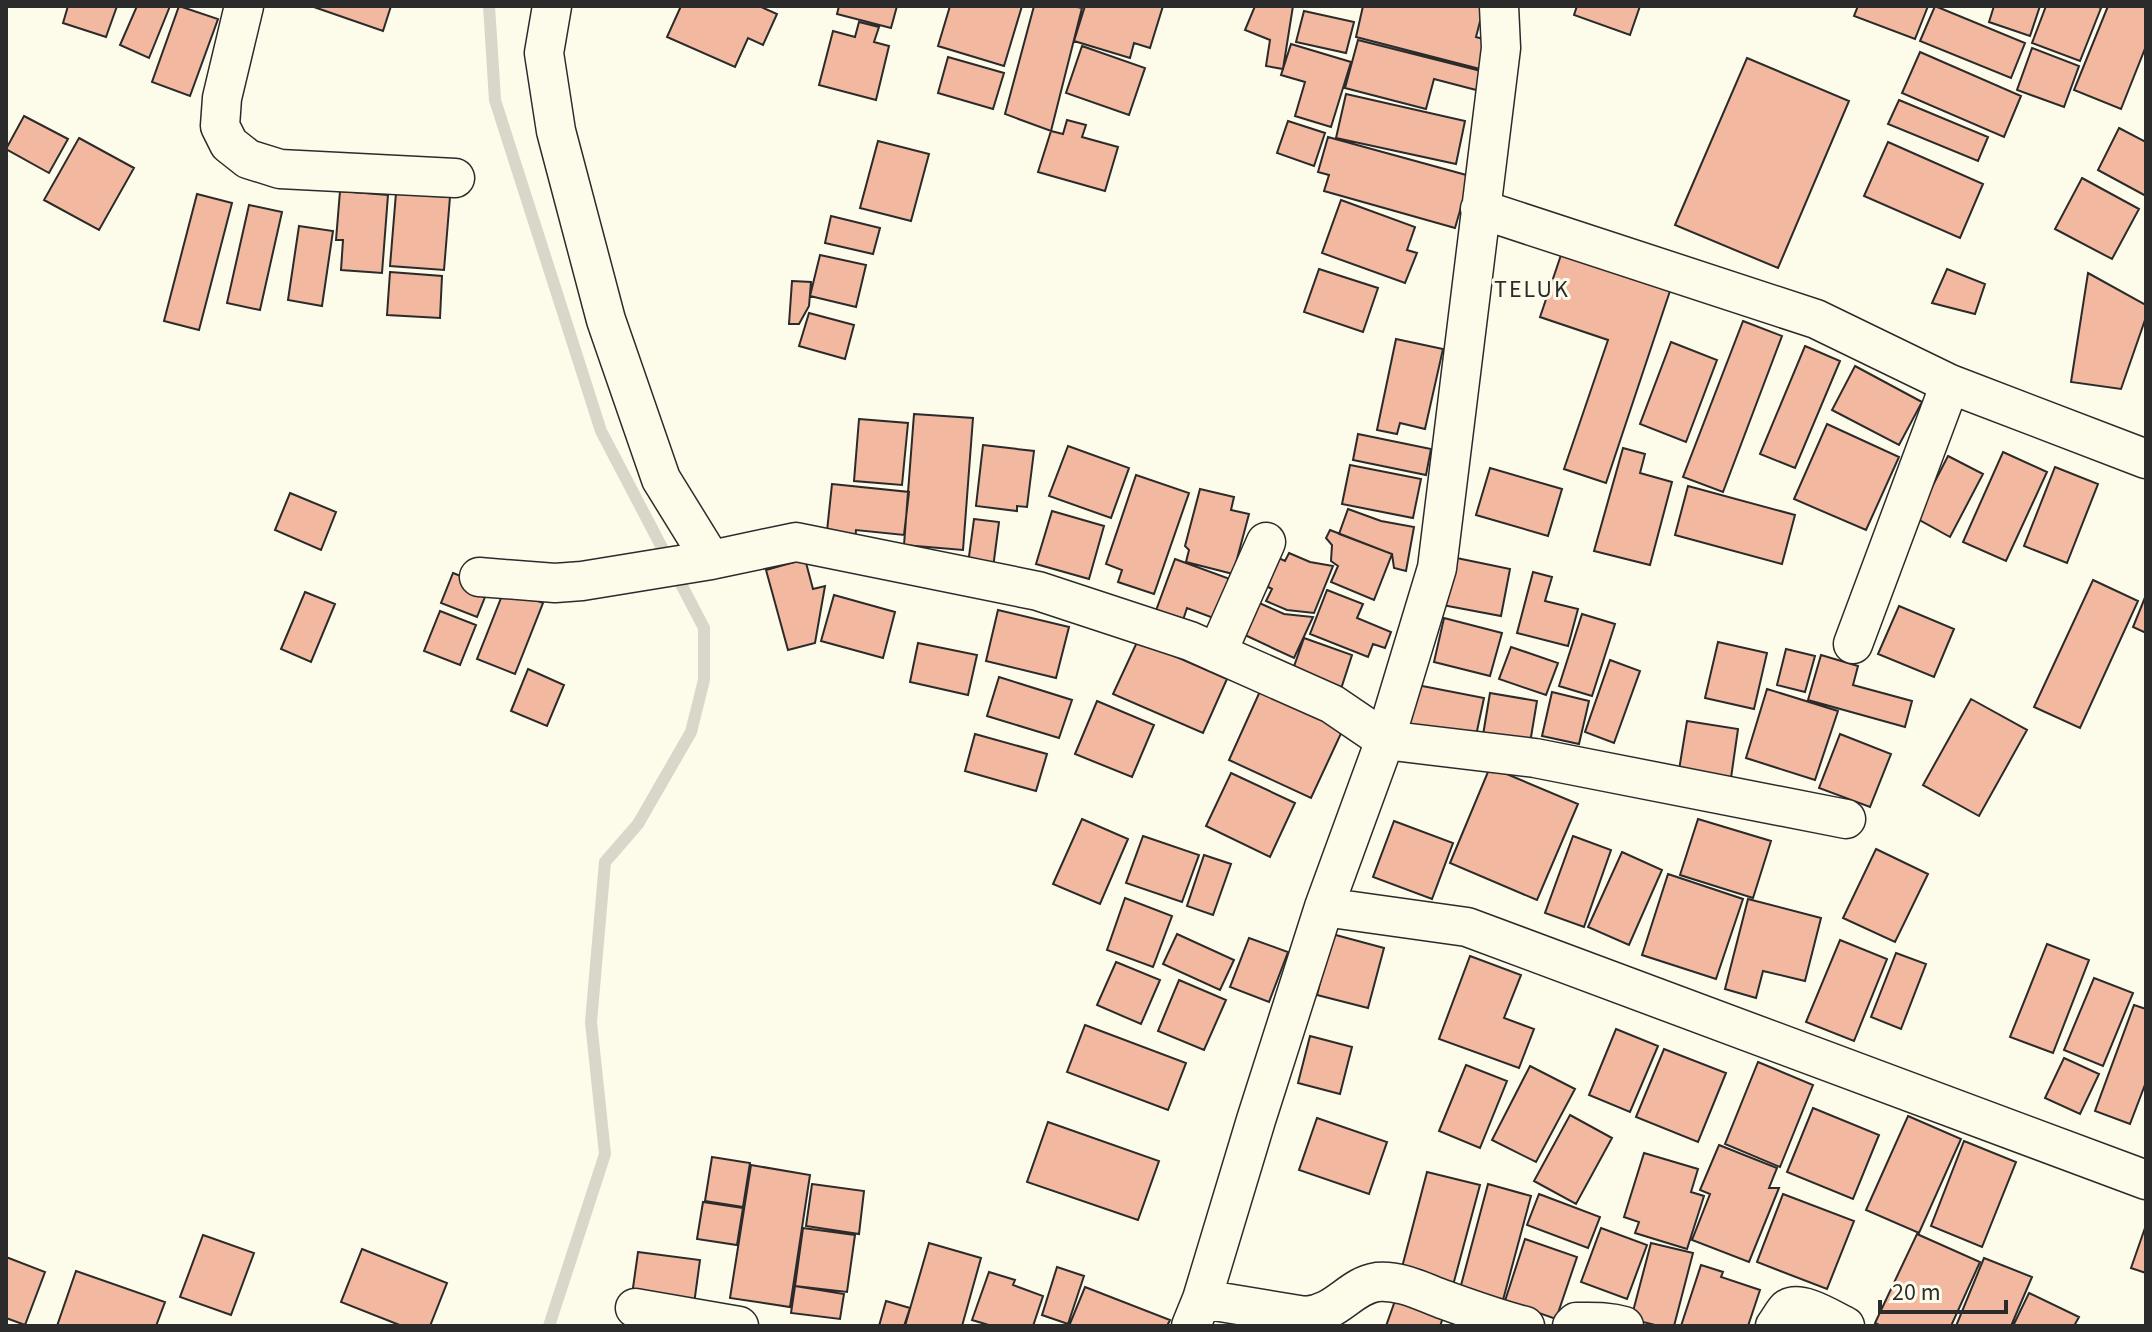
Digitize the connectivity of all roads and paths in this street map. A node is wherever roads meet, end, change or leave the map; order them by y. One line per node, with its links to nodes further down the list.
1 (244, 6): 4 (street)
2 (552, 6): 9 (street)
3 (1499, 6): 5 (street)
4 (455, 178)
5 (1480, 209): 6 (street); 13 (street)
6 (1950, 384): 7 (street); 11 (street)
7 (2146, 459)
8 (1266, 542): 12 (street)
9 (700, 561): 10 (street); 12 (street)
10 (479, 577)
11 (1853, 644)
12 (1217, 653): 13 (street)
13 (1385, 740): 14 (street); 15 (street)
14 (1846, 819)
15 (1324, 907): 16 (street); 18 (street)
16 (2146, 1180)
17 (635, 1308): 19 (street)
18 (1197, 1312): 20 (street)
19 (739, 1326)
20 (1525, 1326)
21 (1572, 1326): 22 (street)
22 (1624, 1326)
23 (1775, 1326): 24 (street)
24 (1845, 1326)

